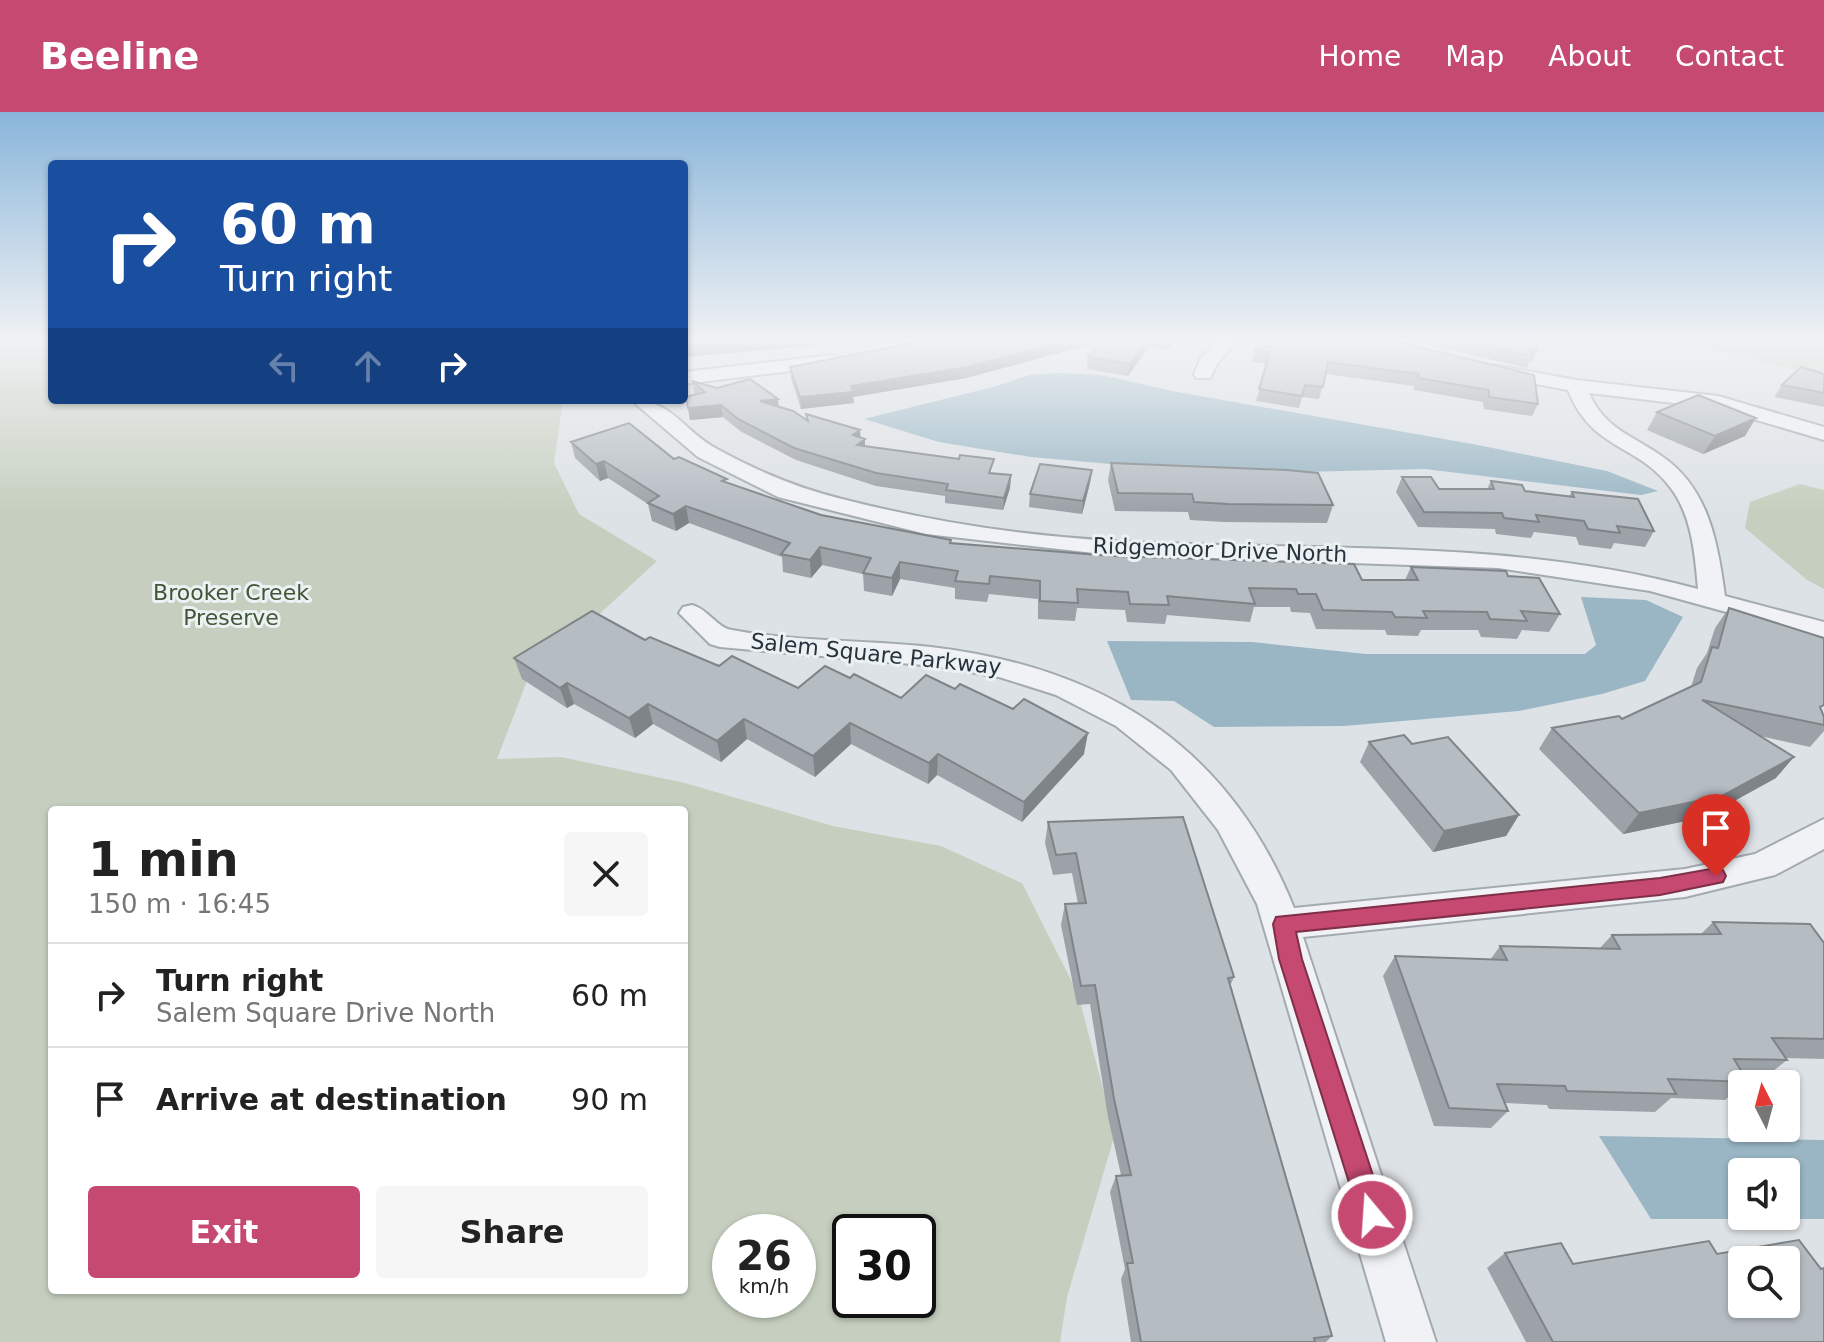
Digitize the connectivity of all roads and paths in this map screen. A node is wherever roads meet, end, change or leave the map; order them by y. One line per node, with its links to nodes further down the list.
1 (1580, 397): 5 (street)
2 (1677, 397): 4 (street)
3 (646, 404): 5 (street, Ridgemoor Drive North)
4 (1824, 434)
5 (1712, 599): 7 (street, Ridgemoor Drive North)
6 (692, 613): 9 (street, Salem Square Parkway)
7 (1824, 631)
8 (1824, 832): 9 (street)
9 (1284, 924): 10 (street, Salem Square Parkway)
10 (1411, 1342)

